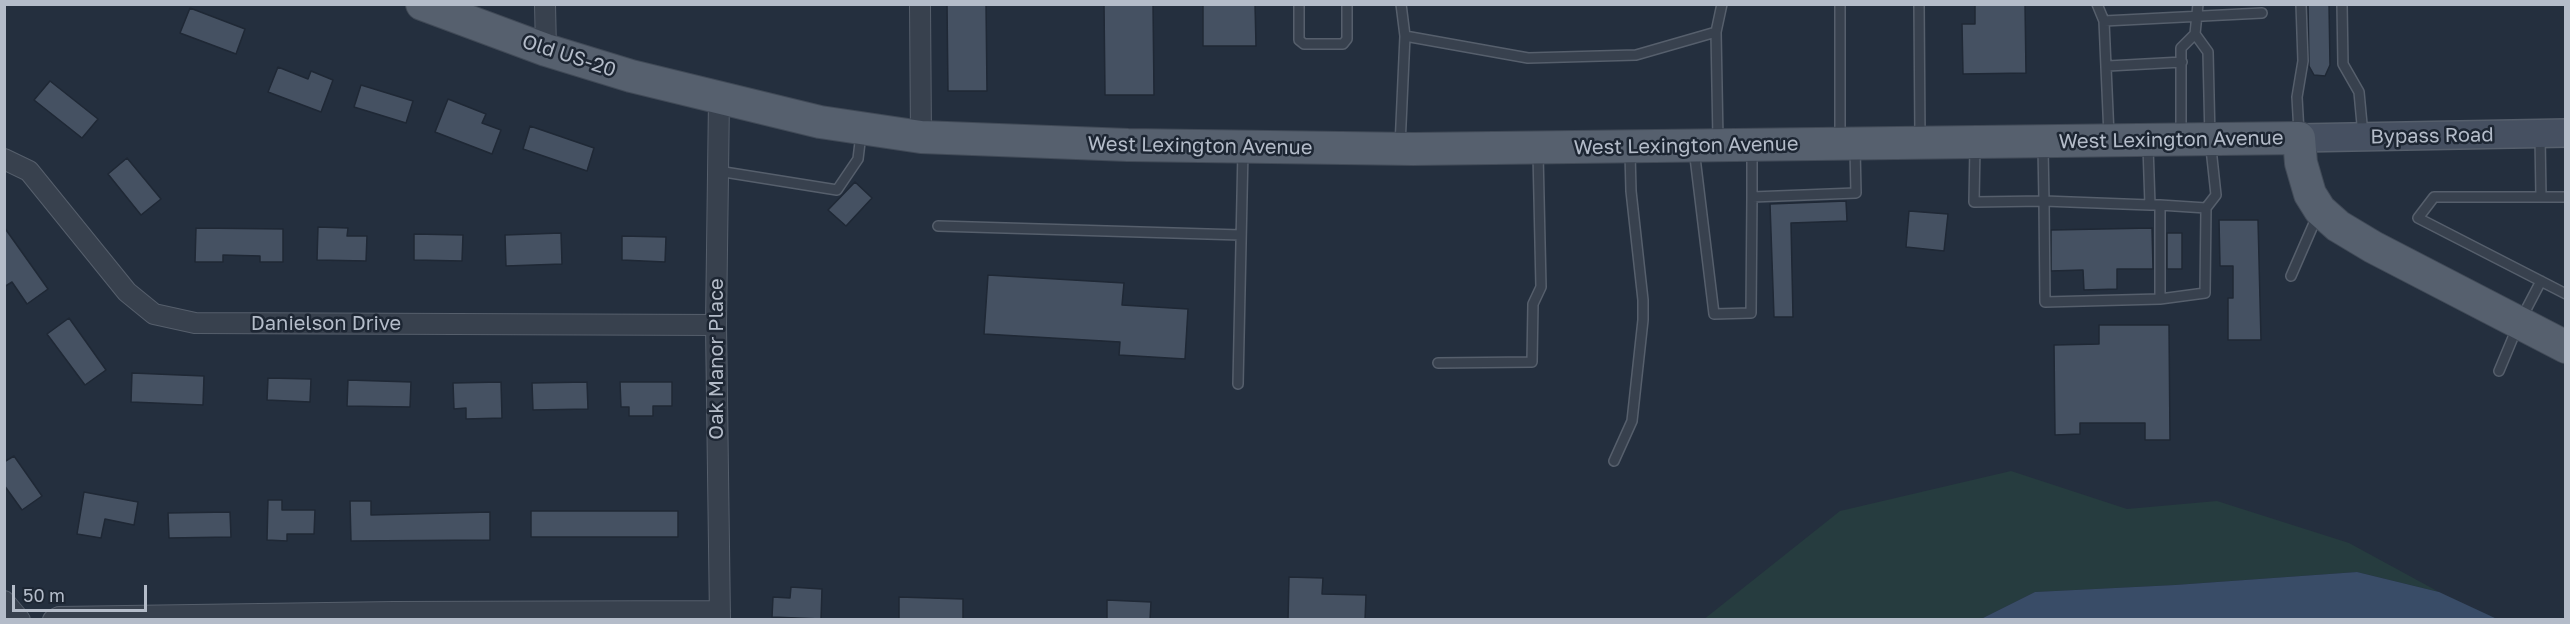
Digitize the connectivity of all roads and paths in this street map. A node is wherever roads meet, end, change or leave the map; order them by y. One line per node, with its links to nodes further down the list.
1 (422, 4): 20 (main road, Old US-20)
2 (545, 4): 20 (street)
3 (920, 4): 26 (street)
4 (1299, 4): 5 (lane)
5 (1347, 4)
6 (1401, 4): 19 (lane)
7 (1722, 4): 17 (lane)
8 (1840, 4): 35 (lane)
9 (1918, 4): 34 (lane)
10 (2097, 4): 16 (lane)
11 (2198, 4): 15 (lane)
12 (2301, 4): 28 (lane)
13 (2342, 4): 27 (lane)
14 (2262, 14): 15 (lane)
15 (2196, 15): 16 (lane); 18 (lane)
16 (2104, 21): 22 (lane)
17 (1716, 32): 19 (lane); 38 (lane)
18 (2195, 34): 21 (lane); 29 (lane)
19 (1405, 36): 41 (lane)
20 (546, 50): 23 (main road, Old US-20)
21 (2182, 62): 22 (lane); 29 (lane)
22 (2108, 66): 32 (lane)
23 (719, 99): 24 (main road, West Lexington Avenue); 43 (street, Oak Manor Place)
24 (862, 129): 26 (main road, West Lexington Avenue); 43 (lane)
25 (2553, 133): 27 (main road, Bypass Road); 45 (lane)
26 (921, 137): 40 (main road, West Lexington Avenue)
27 (2363, 137): 28 (main road, Bypass Road)
28 (2299, 138): 29 (main road, West Lexington Avenue); 51 (main road, West Lexington Avenue)
29 (2195, 139): 30 (main road, West Lexington Avenue); 50 (lane)
30 (2148, 140): 32 (main road, West Lexington Avenue); 48 (lane)
31 (2043, 141): 32 (main road, West Lexington Avenue); 33 (main road, West Lexington Avenue); 47 (lane)
32 (2110, 141)
33 (1975, 142): 34 (main road, West Lexington Avenue); 47 (lane)
34 (1920, 143): 35 (main road, West Lexington Avenue)
35 (1847, 144): 36 (main road, West Lexington Avenue); 44 (lane)
36 (1752, 145): 38 (main road, West Lexington Avenue); 44 (lane)
37 (1630, 146): 38 (main road, West Lexington Avenue); 39 (main road, West Lexington Avenue); 64 (lane)
38 (1706, 146): 44 (lane)
39 (1538, 147): 41 (main road, West Lexington Avenue); 61 (lane)
40 (1243, 148): 41 (main road, West Lexington Avenue); 53 (lane)
41 (1400, 149)
42 (4, 159): 59 (street, Danielson Drive)
43 (718, 171): 59 (street, Oak Manor Place)
44 (1752, 197)
45 (2541, 197): 46 (lane); 55 (lane)
46 (2565, 197)
47 (2043, 201): 48 (lane); 57 (lane)
48 (2150, 205): 49 (lane)
49 (2160, 205): 50 (lane); 57 (lane)
50 (2205, 208): 57 (lane)
51 (2320, 210): 54 (lane); 58 (main road, West Lexington Avenue)
52 (938, 226): 53 (lane)
53 (1241, 235): 63 (lane)
54 (2291, 276)
55 (2541, 281): 56 (lane); 58 (lane)
56 (2565, 294)
57 (2160, 298)
58 (2519, 323): 60 (main road, West Lexington Avenue); 62 (lane)
59 (716, 325): 66 (street, Oak Manor Place)
60 (2565, 347)
61 (1438, 363)
62 (2499, 371)
63 (1238, 384)
64 (1614, 461)
65 (4, 601): 68 (street)
66 (720, 615): 67 (street)
67 (394, 616): 69 (street)
68 (20, 620)
69 (53, 620)

